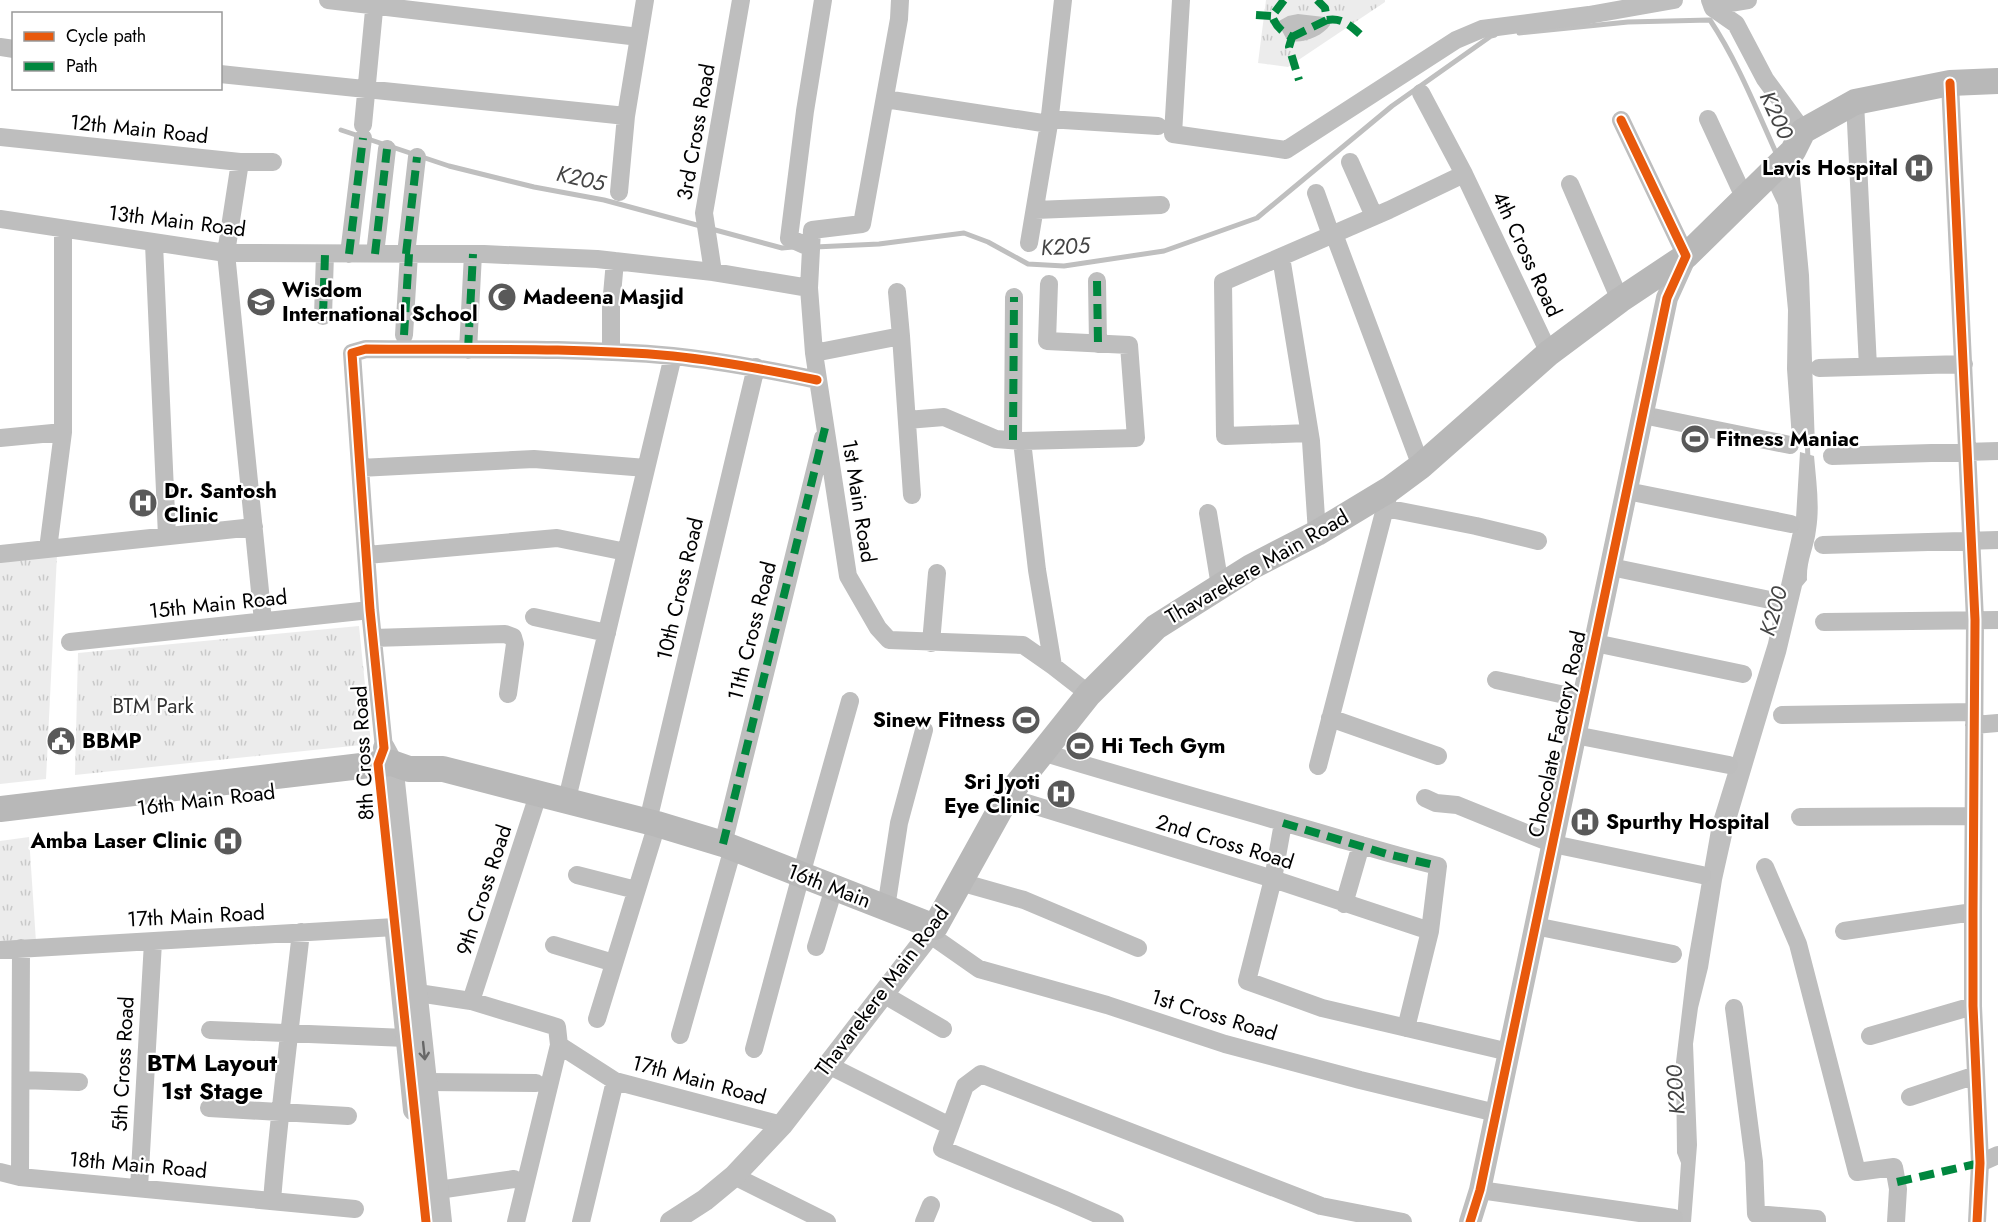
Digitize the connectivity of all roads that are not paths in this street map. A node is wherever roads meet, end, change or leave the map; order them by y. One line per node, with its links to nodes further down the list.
1 (328, 0): 10 (street)
2 (645, 0): 12 (street)
3 (741, 0): 55 (street, 3rd Cross Road)
4 (823, 0): 45 (street)
5 (900, 0): 18 (street)
6 (1063, 0): 23 (street)
7 (1181, 0): 8 (street)
8 (1674, 0)
9 (1748, 0): 11 (street)
10 (375, 3): 12 (street); 16 (street)
11 (1712, 5): 26 (street)
12 (639, 36): 20 (street)
13 (222, 74): 16 (street)
14 (1998, 81): 15 (main road, Thavarekere Main Road)
15 (1950, 83): 19 (main road, Thavarekere Main Road); 71 (street)
16 (367, 89): 20 (street); 48 (street)
17 (1421, 93): 32 (street, 4th Cross Road)
18 (885, 99): 23 (street); 45 (street)
19 (1855, 102): 26 (main road, Thavarekere Main Road); 73 (street)
20 (626, 116): 34 (street)
21 (1708, 119): 36 (street)
22 (1621, 120): 52 (street)
23 (1049, 122): 24 (street); 38 (street)
24 (1158, 126)
25 (0, 137): 29 (street, 12th Main Road)
26 (1798, 141): 36 (main road, Thavarekere Main Road)
27 (387, 149): 49 (street)
28 (417, 157): 50 (street)
29 (240, 162): 30 (street, 12th Main Road); 46 (street)
30 (273, 162)
31 (1350, 162): 39 (street)
32 (1464, 174): 39 (street); 69 (street, 4th Cross Road)
33 (1570, 184): 61 (street)
34 (619, 192)
35 (1316, 193): 42 (street)
36 (1744, 197): 52 (main road, Thavarekere Main Road)
37 (1161, 205): 38 (street)
38 (1035, 210): 43 (street)
39 (1374, 216): 42 (street)
40 (0, 219): 41 (street, 13th Main Road)
41 (63, 229): 44 (street, 13th Main Road); 79 (street)
42 (1333, 234): 53 (street); 87 (street)
43 (1029, 243)
44 (154, 244): 46 (street, 13th Main Road); 97 (street)
45 (811, 248): 58 (street, 1st Main Road)
46 (226, 253): 47 (street, 13th Main Road); 95 (street)
47 (325, 254): 48 (street, 13th Main Road); 62 (street)
48 (349, 254): 49 (street, 13th Main Road)
49 (375, 254): 50 (street, 13th Main Road)
50 (408, 254): 51 (street, 13th Main Road); 63 (street)
51 (473, 254): 54 (street, 13th Main Road); 66 (street)
52 (1686, 256): 61 (main road, Thavarekere Main Road); 76 (street, Chocolate Factory Road)
53 (1281, 257): 80 (street); 80 (street)
54 (615, 261): 55 (street, 13th Main Road); 67 (street)
55 (713, 272): 58 (street, 13th Main Road)
56 (1097, 281): 65 (street)
57 (1049, 284): 65 (street)
58 (808, 288): 68 (street, 1st Main Road)
59 (897, 292): 64 (street)
60 (1014, 297): 82 (street)
61 (1620, 300): 69 (main road, Thavarekere Main Road)
62 (322, 316)
63 (404, 335)
64 (901, 336): 68 (street); 77 (street)
65 (1098, 344): 82 (street)
66 (468, 350): 67 (street); 88 (street, 8th Cross Road)
67 (611, 352): 70 (street)
68 (814, 352): 75 (street, 1st Main Road)
69 (1549, 353): 87 (main road, Thavarekere Main Road)
70 (674, 356): 72 (street); 89 (street)
71 (1964, 364): 73 (street); 84 (street)
72 (756, 367): 75 (street); 146 (street, 10th Cross Road)
73 (1868, 367): 74 (street)
74 (1819, 368)
75 (817, 380): 78 (street, 1st Main Road)
76 (1642, 416): 83 (street); 90 (street, Chocolate Factory Road)
77 (907, 420): 82 (street); 91 (street)
78 (825, 428): 119 (street, 1st Main Road); 151 (street, 11th Cross Road)
79 (63, 432): 81 (street); 102 (street)
80 (1309, 433): 96 (street)
81 (0, 438)
82 (1018, 440): 121 (street)
83 (1790, 445)
84 (1966, 452): 85 (street); 86 (street); 100 (street)
85 (1998, 452)
86 (1832, 456)
87 (1421, 466): 92 (main road, Thavarekere Main Road)
88 (360, 468): 89 (street); 105 (street, 8th Cross Road)
89 (646, 468): 103 (street)
90 (1627, 491): 94 (street); 106 (street, Chocolate Factory Road)
91 (912, 495)
92 (1388, 499): 96 (main road, Thavarekere Main Road); 99 (street); 129 (street)
93 (1208, 513): 108 (street)
94 (1791, 524)
95 (254, 527): 97 (street); 114 (street)
96 (1317, 533): 108 (main road, Thavarekere Main Road)
97 (167, 536): 102 (street)
98 (1998, 540): 100 (street)
99 (1538, 541)
100 (1972, 541): 101 (street); 112 (street)
101 (1823, 545)
102 (48, 549): 104 (street)
103 (626, 552): 105 (street); 116 (street)
104 (0, 554)
105 (367, 555): 110 (street, 8th Cross Road)
106 (1611, 567): 109 (street); 120 (street, Chocolate Factory Road)
107 (937, 573): 119 (street)
108 (1220, 586): 125 (main road, Thavarekere Main Road)
109 (1770, 600)
110 (370, 610): 114 (street, 15th Main Road); 117 (street, 8th Cross Road)
111 (534, 617): 116 (street)
112 (1975, 620): 113 (street); 115 (street); 130 (street)
113 (1998, 620)
114 (263, 621): 118 (street, 15th Main Road)
115 (1824, 622)
116 (607, 633): 142 (street)
117 (373, 638): 124 (street); 138 (street, 8th Cross Road)
118 (70, 642)
119 (932, 643): 121 (street, 1st Main Road)
120 (1595, 643): 122 (street); 126 (street, Chocolate Factory Road)
121 (1053, 666): 125 (street, 1st Main Road)
122 (1743, 674)
123 (1496, 680): 126 (street)
124 (508, 694)
125 (1089, 694): 134 (main road, Thavarekere Main Road)
126 (1583, 699): 133 (street, Chocolate Factory Road)
127 (850, 701): 154 (street)
128 (1782, 715): 130 (street)
129 (1330, 718): 135 (street); 137 (street)
130 (1974, 719): 131 (street); 144 (street)
131 (1998, 723)
132 (924, 730): 161 (street)
133 (1575, 735): 136 (street); 149 (street, Chocolate Factory Road)
134 (1042, 753): 140 (main road, Thavarekere Main Road); 147 (street)
135 (1438, 756)
136 (1729, 765)
137 (1318, 766)
138 (389, 767): 139 (main road, 16th Main Road); 143 (main road, 16th Main Road); 148 (main road, 16th Main Road); 164 (street, 8th Cross Road); 177 (street, 8th Cross Road)
139 (539, 792): 142 (main road, 16th Main Road); 179 (street, 9th Cross Road)
140 (1007, 797): 156 (street, 2nd Cross Road); 157 (main road, Thavarekere Main Road)
141 (1425, 798): 149 (street)
142 (567, 800): 146 (main road, 16th Main Road)
143 (0, 809)
144 (1973, 816): 145 (street); 162 (street)
145 (1800, 818)
146 (652, 822): 151 (main road, 16th Main Road); 159 (street, 10th Cross Road)
147 (1283, 823): 150 (street); 156 (street)
148 (0, 824)
149 (1552, 844): 155 (street); 163 (street, Chocolate Factory Road)
150 (1361, 845): 160 (street); 166 (street)
151 (728, 846): 154 (main road, 16th Main); 187 (street, 11th Cross Road)
152 (1765, 867): 229 (street)
153 (577, 874): 159 (street)
154 (801, 875): 158 (main road, 16th Main); 191 (street)
155 (1702, 875)
156 (1273, 879): 160 (street, 2nd Cross Road); 183 (street)
157 (960, 882): 165 (main road, Thavarekere Main Road); 173 (street)
158 (834, 888): 161 (main road, 16th Main); 171 (street)
159 (636, 890): 176 (street, 10th Cross Road)
160 (1344, 904): 166 (street, 2nd Cross Road)
161 (886, 908): 165 (main road, 16th Main)
162 (1973, 912): 167 (street); 180 (street)
163 (1535, 926): 175 (street); 192 (street, Chocolate Factory Road)
164 (395, 927): 168 (street, 17th Main Road); 189 (street, 8th Cross Road)
165 (932, 930): 178 (street, Thavarekere Main Road); 203 (street, 1st Cross Road)
166 (1430, 931): 183 (street)
167 (1844, 931)
168 (301, 932): 169 (street, 17th Main Road); 186 (street)
169 (153, 942): 172 (street, 17th Main Road); 213 (street, 5th Cross Road)
170 (554, 945): 176 (street)
171 (816, 947)
172 (21, 948): 174 (street, 17th Main Road); 195 (street)
173 (1138, 948)
174 (0, 950)
175 (1673, 954)
176 (614, 963): 182 (street, 10th Cross Road)
177 (418, 993): 179 (street, 17th Main Road); 198 (street, 8th Cross Road, one-way to 198)
178 (883, 994): 184 (street); 193 (street, Thavarekere Main Road)
179 (471, 1001): 190 (street, 17th Main Road)
180 (1973, 1006): 188 (street); 194 (street)
181 (1734, 1008): 228 (street)
182 (597, 1019)
183 (1406, 1028): 192 (street)
184 (943, 1029)
185 (210, 1030): 186 (street)
186 (290, 1032): 189 (street); 202 (street)
187 (680, 1035)
188 (1870, 1036)
189 (406, 1038): 219 (street, 8th Cross Road)
190 (559, 1045): 196 (street, 17th Main Road); 221 (street)
191 (754, 1049)
192 (1509, 1052): 203 (street, Chocolate Factory Road)
193 (828, 1065): 205 (street, Thavarekere Main Road); 206 (street)
194 (1976, 1075): 200 (street); 208 (street)
195 (21, 1080): 197 (street); 211 (street)
196 (615, 1081): 205 (street, 17th Main Road); 222 (street)
197 (79, 1082)
198 (427, 1082): 199 (street); 214 (street, 8th Cross Road)
199 (536, 1083)
200 (1910, 1097)
201 (210, 1108): 202 (street)
202 (279, 1112): 204 (street); 216 (street)
203 (1496, 1113): 215 (street, Chocolate Factory Road)
204 (348, 1116)
205 (782, 1125): 210 (street, Thavarekere Main Road)
206 (950, 1126): 225 (street); 226 (street)
207 (1998, 1155): 208 (street)
208 (1980, 1164): 230 (street)
209 (0, 1172): 211 (street, 18th Main Road)
210 (734, 1176): 223 (street, Thavarekere Main Road); 224 (street)
211 (20, 1177): 213 (street, 18th Main Road)
212 (514, 1179): 214 (street)
213 (139, 1188): 216 (street, 18th Main Road)
214 (438, 1190): 220 (street, 8th Cross Road)
215 (1480, 1190): 218 (street); 227 (street, Chocolate Factory Road)
216 (272, 1200): 217 (street, 18th Main Road)
217 (355, 1209)
218 (1674, 1218)
219 (426, 1222)
220 (441, 1222)
221 (516, 1222)
222 (581, 1222)
223 (671, 1222)
224 (827, 1222)
225 (1114, 1222)
226 (1403, 1222)
227 (1470, 1222)
228 (1817, 1222)
229 (1896, 1222)
230 (1977, 1222)

